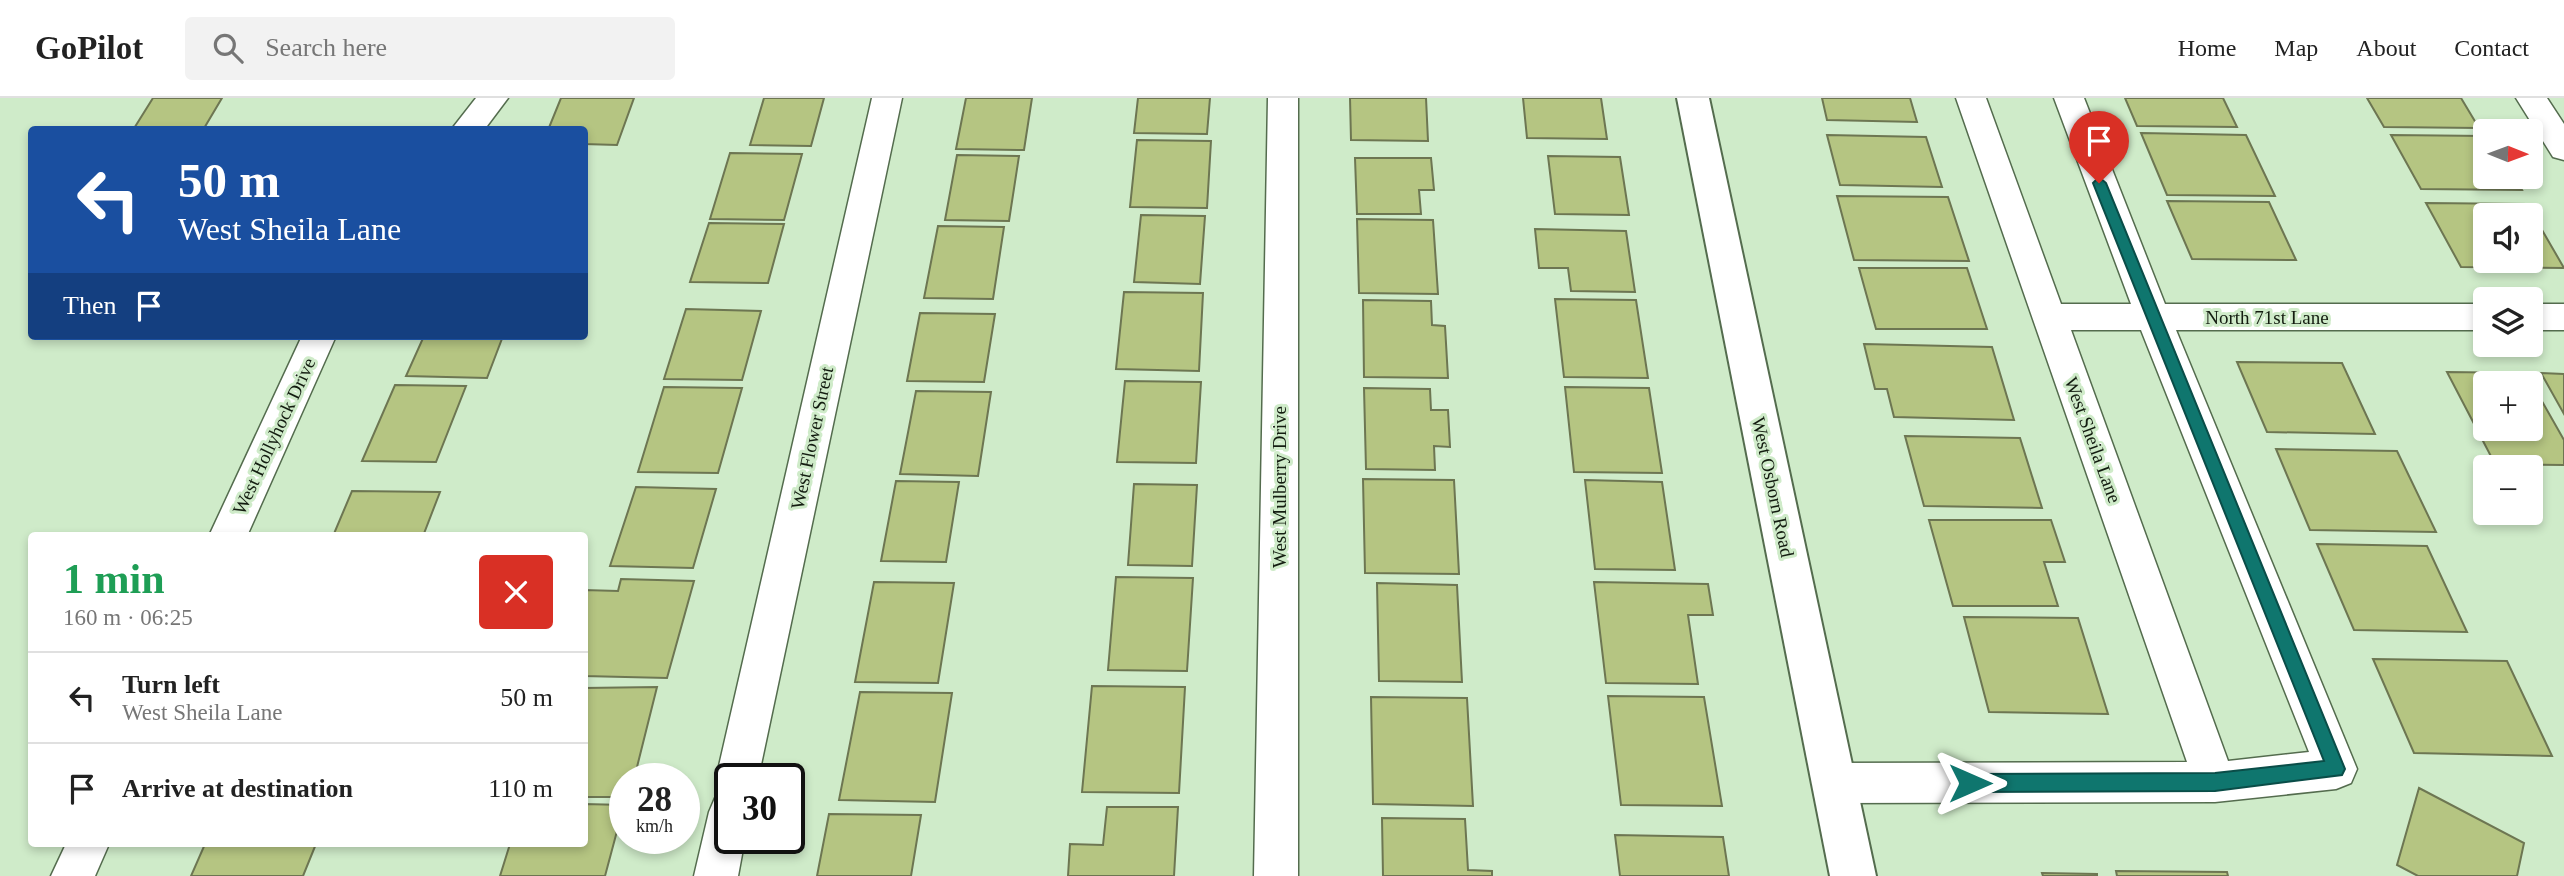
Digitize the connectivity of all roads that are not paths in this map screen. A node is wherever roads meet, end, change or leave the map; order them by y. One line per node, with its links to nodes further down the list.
1 (493, 98): 8 (street)
2 (887, 98): 17 (street, West Flower Street)
3 (1283, 98): 24 (street, West Mulberry Drive)
4 (1693, 98): 19 (street, West Osborn Road)
5 (1971, 98): 10 (street, West Sheila Lane)
6 (2069, 98): 11 (street)
7 (2531, 98): 9 (street)
8 (469, 126)
9 (2564, 149)
10 (2049, 317): 11 (street, North 71st Lane); 18 (street, West Sheila Lane)
11 (2153, 317): 12 (street, North 71st Lane); 18 (street)
12 (2473, 317)
13 (2543, 317): 14 (street)
14 (2564, 317)
15 (317, 340): 16 (street, West Hollyhock Drive)
16 (230, 532)
17 (741, 763)
18 (2215, 782): 19 (street)
19 (1834, 783): 25 (street, West Osborn Road)
20 (87, 847): 22 (street)
21 (721, 854): 23 (street)
22 (73, 876)
23 (716, 876)
24 (1276, 876)
25 (1853, 876)

